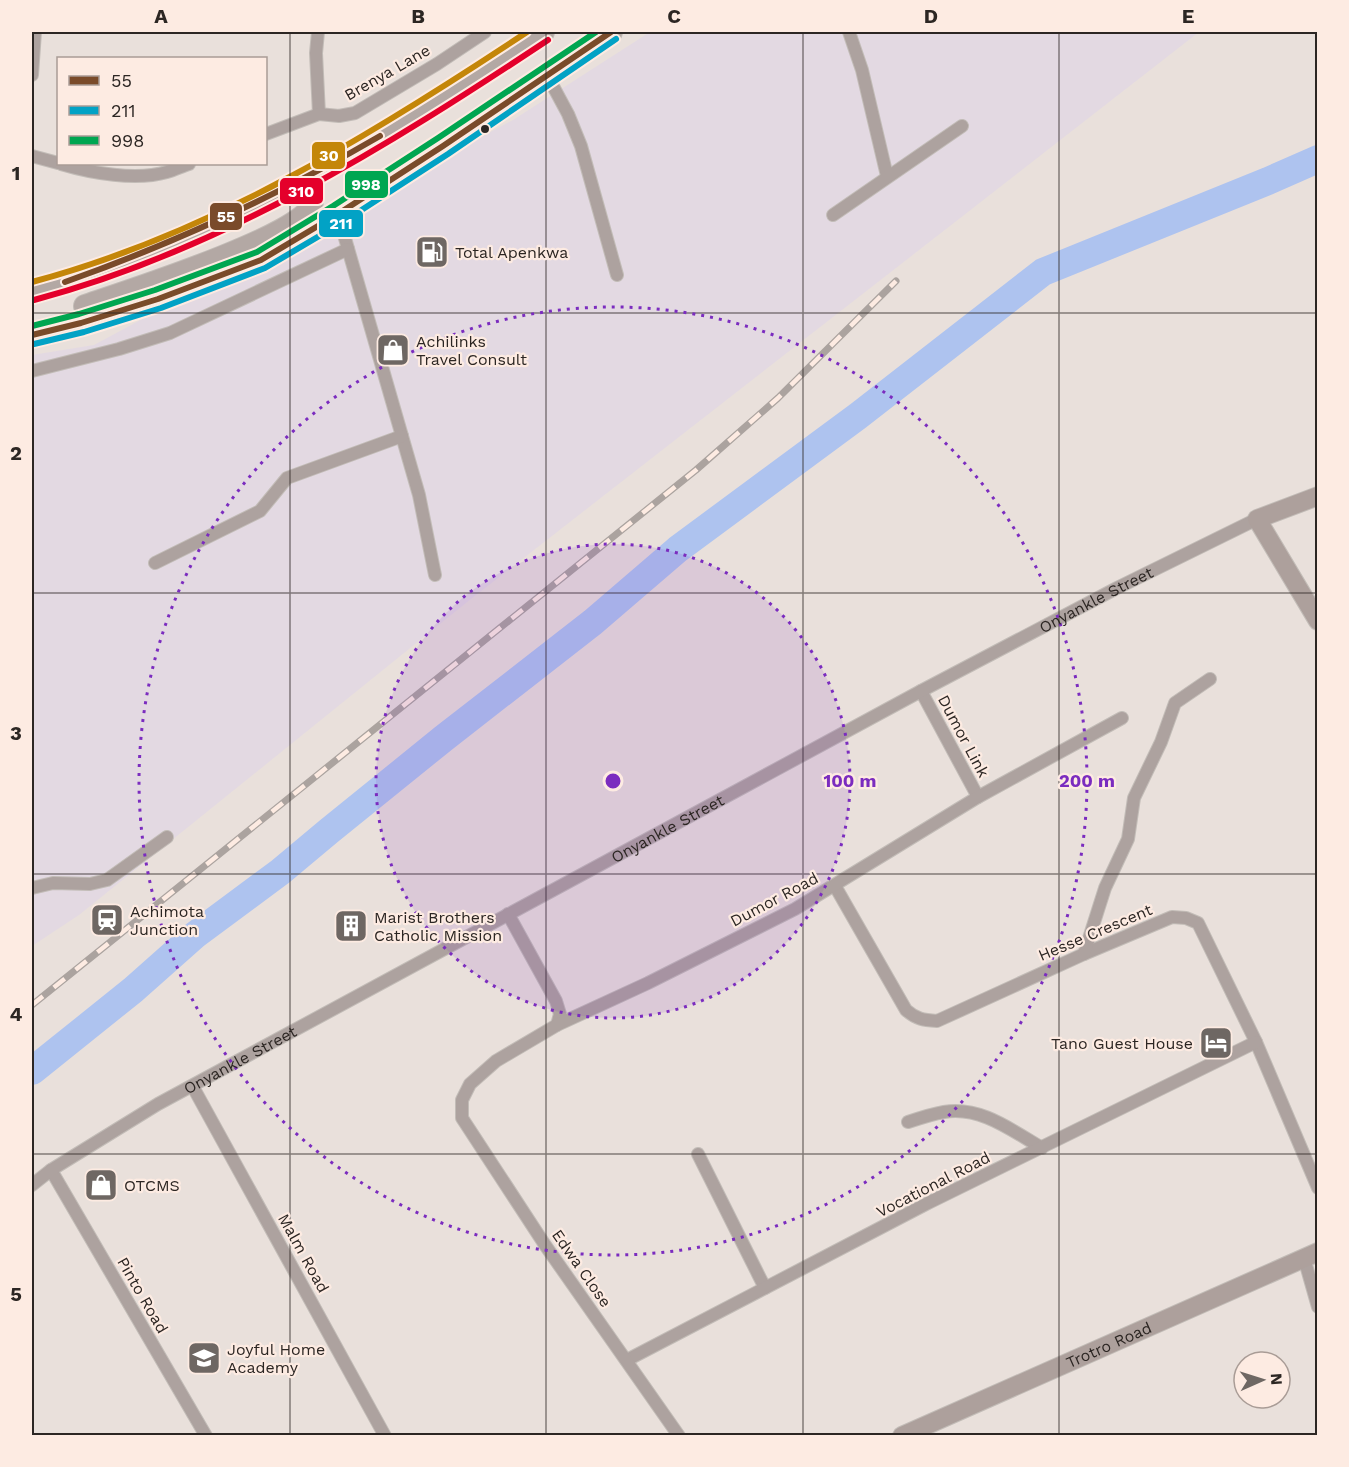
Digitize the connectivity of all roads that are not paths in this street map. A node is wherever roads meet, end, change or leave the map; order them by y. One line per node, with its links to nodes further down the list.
1 (35, 32): 7 (street)
2 (318, 32): 9 (street)
3 (485, 32): 9 (street, Brenya Lane)
4 (543, 32): 17 (highway)
5 (610, 32): 8 (highway)
6 (849, 32): 16 (street)
7 (32, 75)
8 (547, 75): 18 (highway); 21 (street)
9 (319, 114): 11 (street, Brenya Lane)
10 (962, 126): 16 (street)
11 (267, 134)
12 (32, 156): 13 (street)
13 (57, 162)
14 (67, 165): 15 (street)
15 (186, 165)
16 (887, 176): 19 (street)
17 (305, 180): 22 (highway); 23 (highway)
18 (338, 214): 20 (street); 24 (highway)
19 (833, 215)
20 (348, 249): 25 (street); 26 (street)
21 (617, 275)
22 (32, 291)
23 (32, 321)
24 (32, 334)
25 (32, 371)
26 (402, 436): 29 (street); 30 (street)
27 (1317, 496): 28 (street, Onyankle Street)
28 (1257, 519): 31 (street); 33 (street, Onyankle Street)
29 (155, 564)
30 (435, 575)
31 (1317, 621)
32 (1210, 679): 40 (street)
33 (921, 691): 35 (street, Dumor Link); 39 (street, Onyankle Street)
34 (1122, 718): 35 (street, Dumor Road)
35 (978, 797): 37 (street, Dumor Road)
36 (167, 837): 38 (street)
37 (835, 886): 40 (street, Hesse Crescent); 41 (street, Dumor Road)
38 (32, 888)
39 (508, 914): 41 (street); 43 (street, Onyankle Street)
40 (1084, 954): 42 (street, Hesse Crescent)
41 (558, 1025): 44 (street, Dumor Road)
42 (1256, 1042): 46 (street, Vocational Road); 50 (street, Hesse Crescent)
43 (193, 1087): 48 (street, Onyankle Street); 56 (street, Malm Road)
44 (462, 1118): 54 (street, Edwa Close)
45 (908, 1122): 46 (street)
46 (1042, 1148): 52 (street, Vocational Road)
47 (698, 1154): 52 (street)
48 (51, 1170): 49 (street, Onyankle Street); 55 (street, Pinto Road)
49 (32, 1185)
50 (1317, 1188)
51 (1311, 1255): 53 (street); 58 (street, Trotro Road)
52 (765, 1288): 54 (street, Vocational Road)
53 (1317, 1307)
54 (627, 1360): 57 (street, Edwa Close)
55 (206, 1436)
56 (386, 1436)
57 (679, 1436)
58 (902, 1436)

